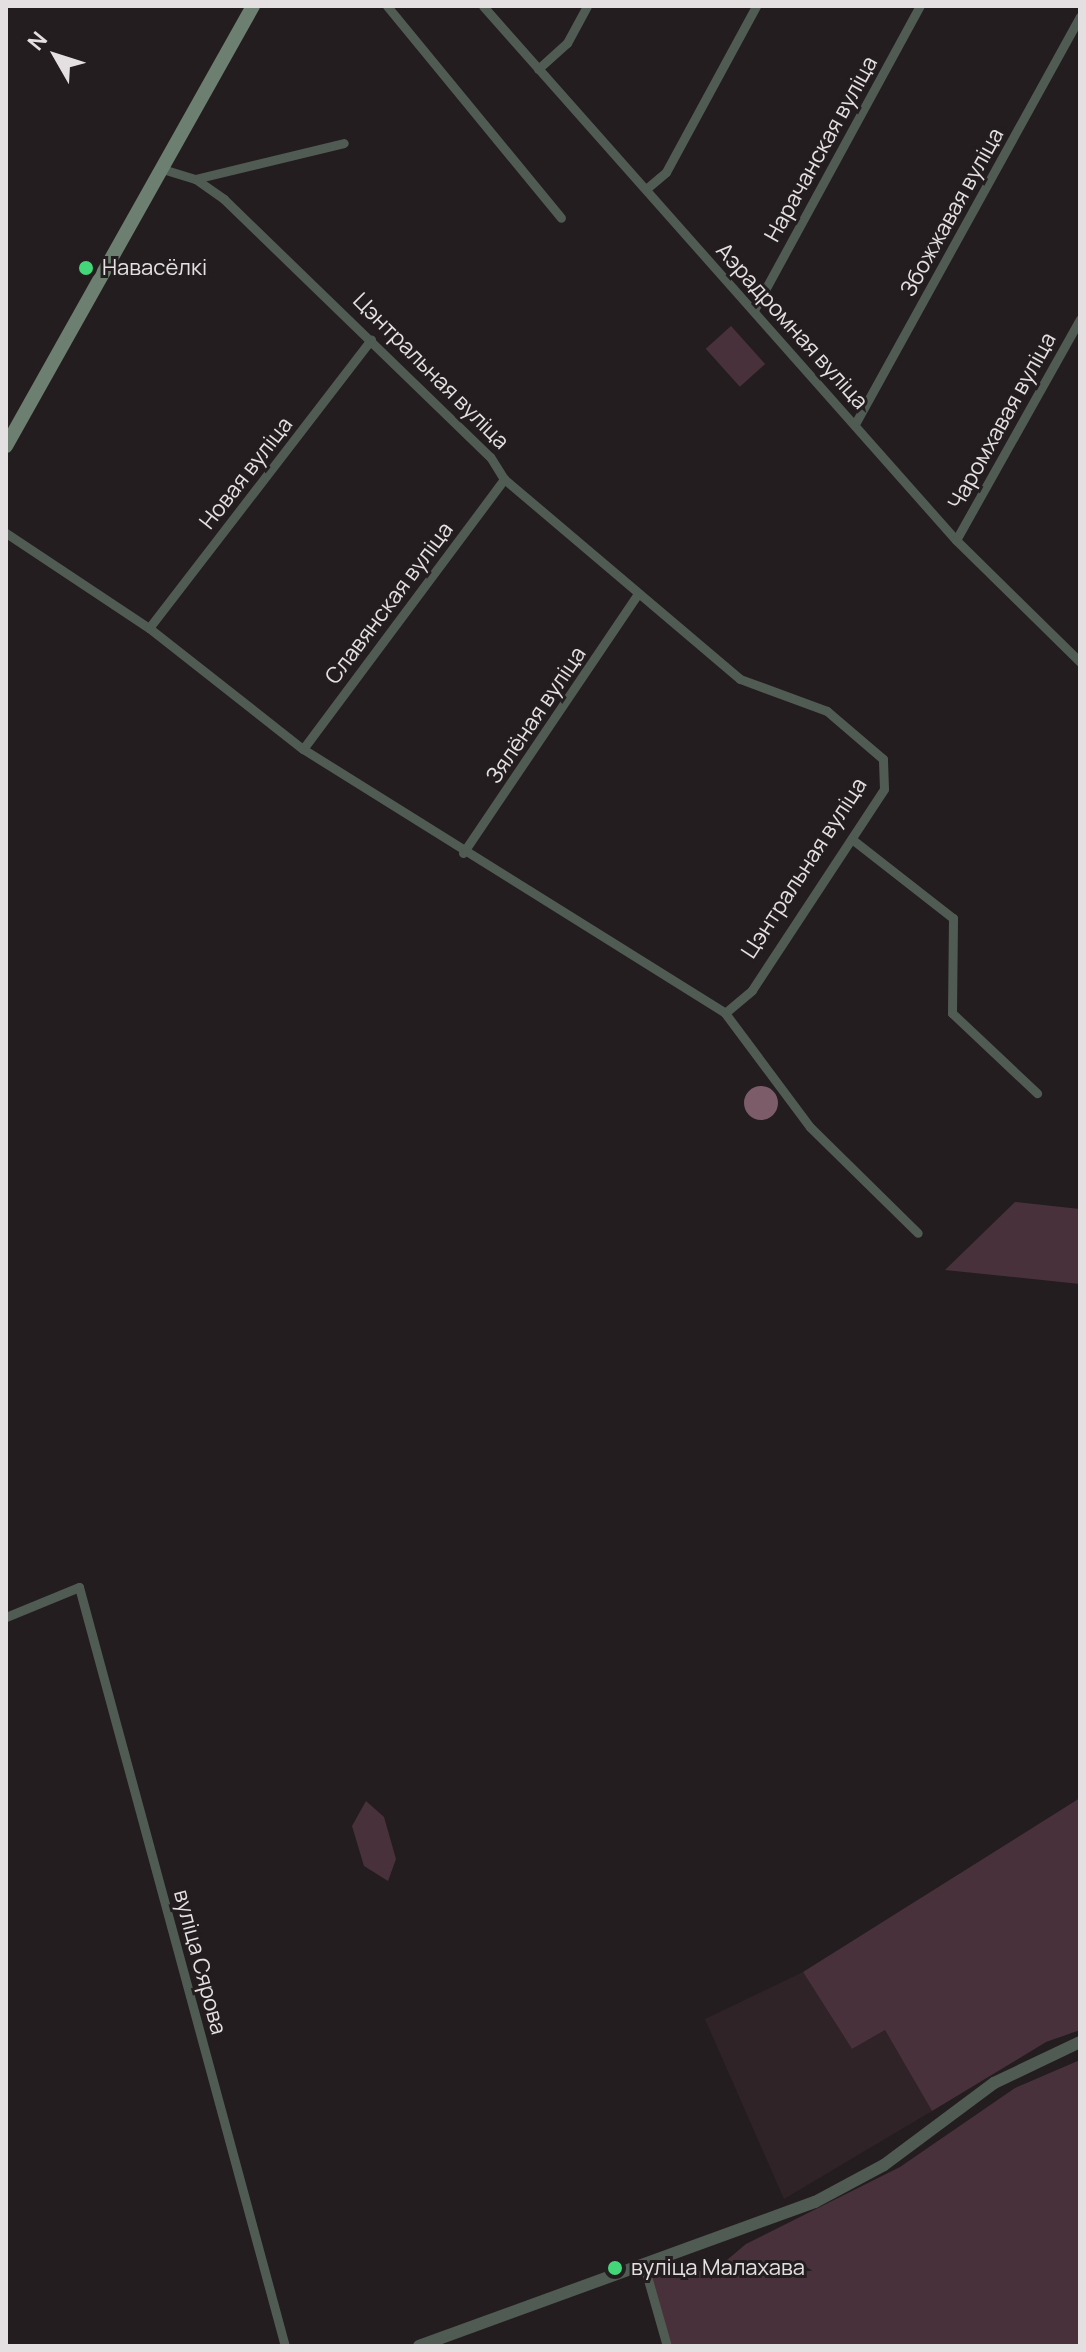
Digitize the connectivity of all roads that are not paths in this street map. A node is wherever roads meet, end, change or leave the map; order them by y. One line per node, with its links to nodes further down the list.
1 (253, 6): 10 (main road)
2 (483, 6): 8 (street, Аэрадромная вуліца)
3 (587, 6): 8 (street)
4 (756, 6): 12 (street)
5 (920, 6): 14 (street, Нарачанская вуліца)
6 (392, 7): 13 (street)
7 (1080, 17): 17 (street, Збожжавая вуліца)
8 (538, 69): 12 (street, Аэрадромная вуліца)
9 (344, 143): 11 (street)
10 (162, 169): 11 (street, Цэнтральная вуліца); 18 (main road)
11 (195, 179): 16 (street, Цэнтральная вуліца)
12 (646, 189): 14 (street, Аэрадромная вуліца)
13 (561, 218)
14 (754, 310): 17 (street, Аэрадромная вуліца)
15 (1080, 319): 21 (street, Чаромхавая вуліца)
16 (371, 340): 19 (street, Цэнтральная вуліца); 23 (street, Новая вуліца)
17 (855, 424): 21 (street, Аэрадромная вуліца)
18 (6, 446)
19 (504, 479): 22 (street, Цэнтральная вуліца); 25 (street, Славянская вуліца)
20 (6, 533): 23 (street)
21 (956, 540): 24 (street, Аэрадромная вуліца)
22 (637, 595): 26 (street, Цэнтральная вуліца); 27 (street, Зялёная вуліца)
23 (149, 628): 25 (street)
24 (1080, 662)
25 (303, 749): 27 (street)
26 (853, 840): 28 (street, Цэнтральная вуліца); 29 (street)
27 (463, 853): 28 (street)
28 (725, 1013): 30 (street)
29 (1037, 1093)
30 (918, 1233)
31 (6, 1617): 34 (street, вуліца Сярова)
32 (1080, 2042): 33 (street)
33 (645, 2269): 35 (street); 36 (street)
34 (285, 2346)
35 (419, 2346)
36 (667, 2346)

